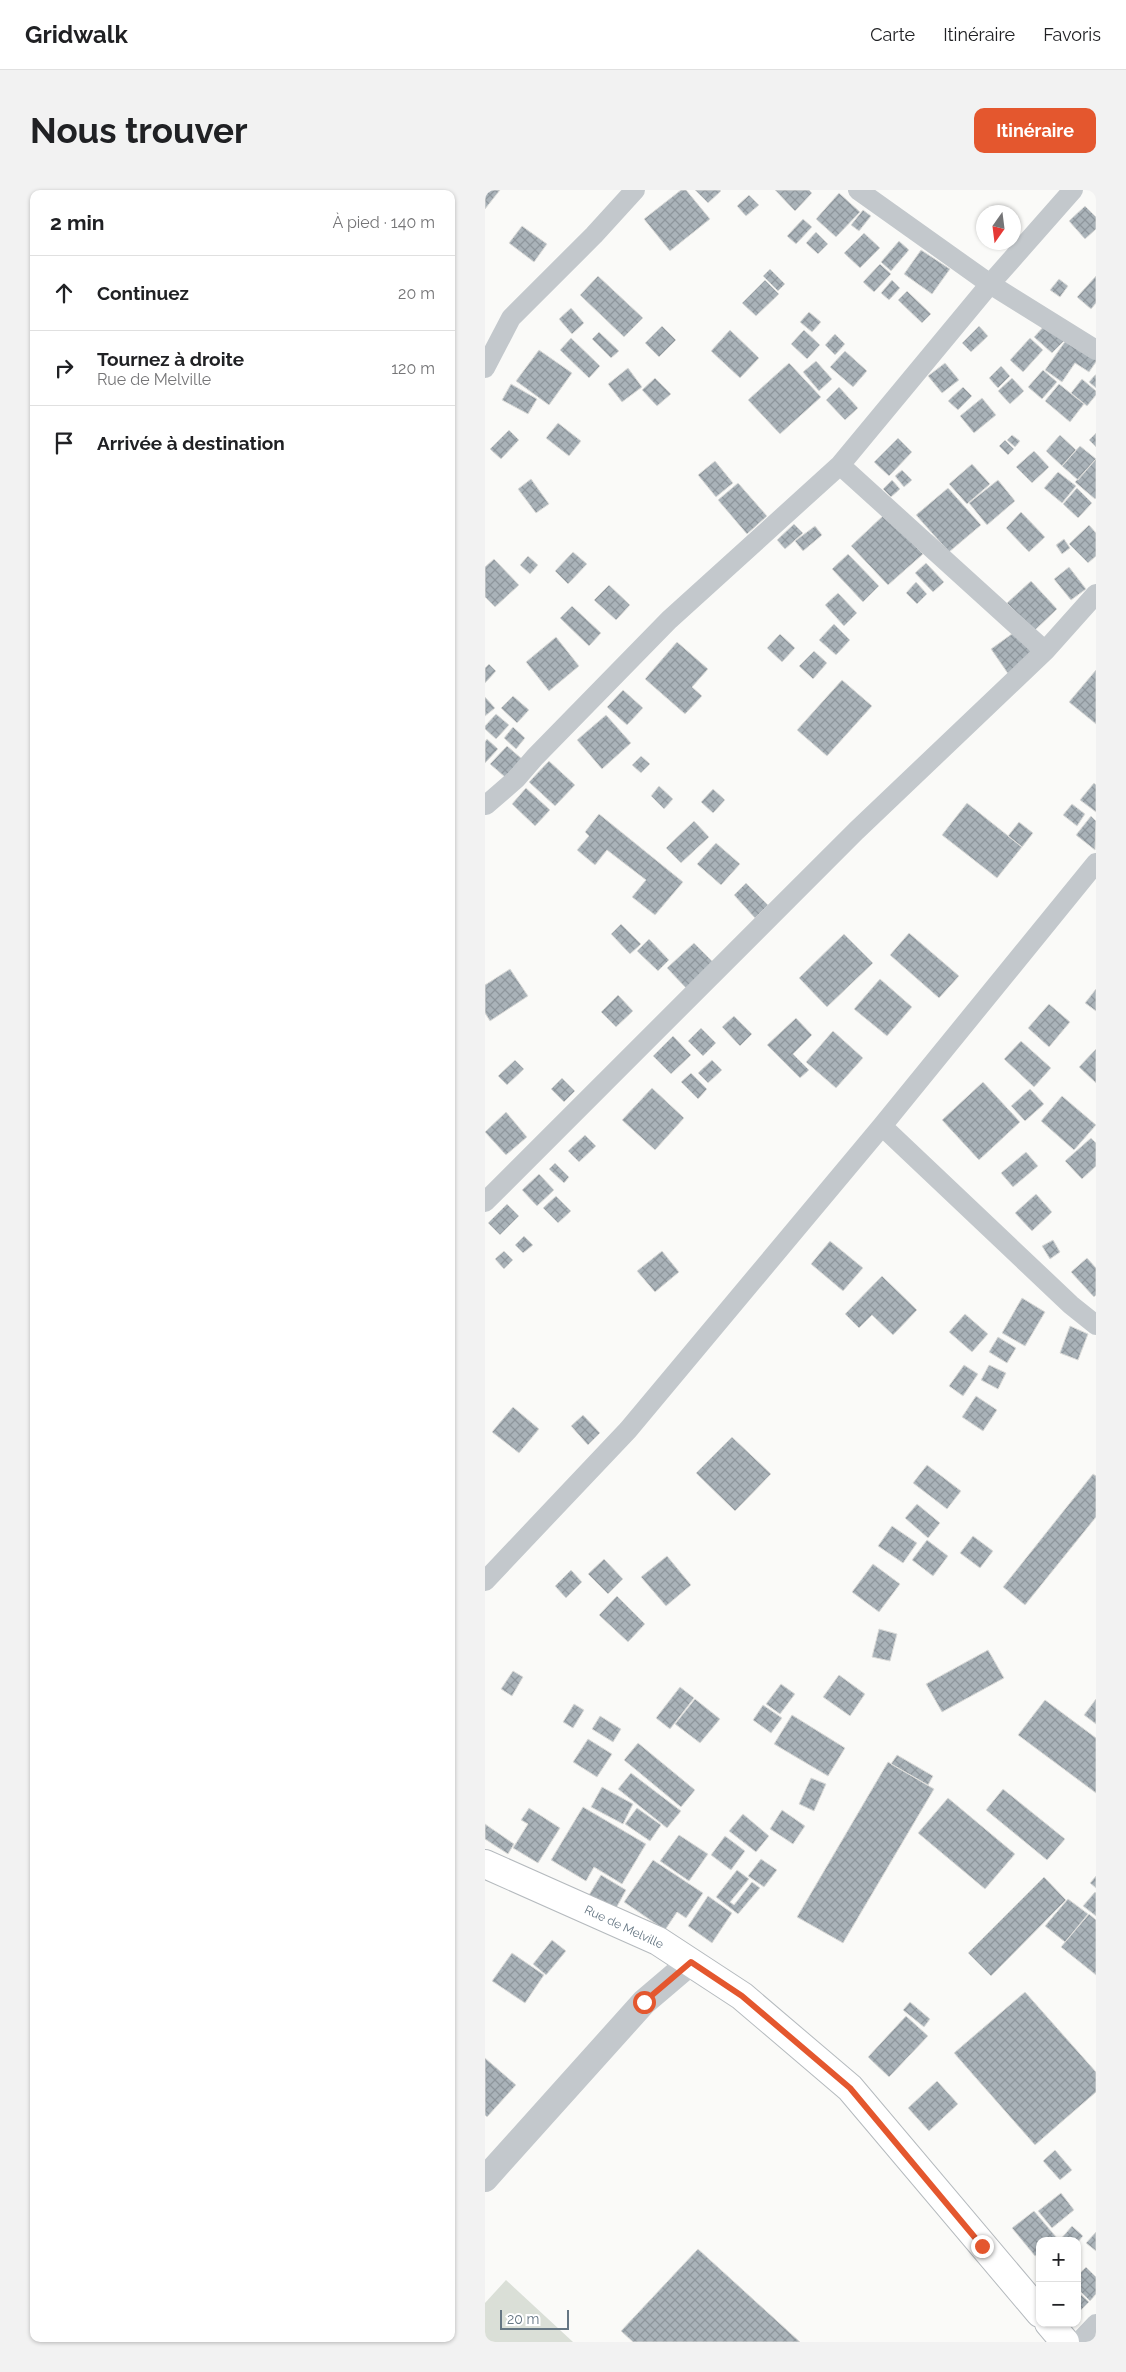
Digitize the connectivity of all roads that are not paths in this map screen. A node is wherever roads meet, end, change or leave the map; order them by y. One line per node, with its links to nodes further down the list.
1 (635, 190): 6 (street)
2 (858, 190): 4 (street)
3 (1073, 190): 4 (street)
4 (990, 284): 5 (street); 7 (street)
5 (1096, 350)
6 (485, 368)
7 (840, 465): 9 (street); 10 (street)
8 (1096, 594): 9 (street)
9 (1045, 651): 13 (street)
10 (485, 804)
11 (1096, 863): 12 (street)
12 (882, 1126): 14 (street); 15 (street)
13 (485, 1202)
14 (1096, 1325)
15 (485, 1581)
16 (485, 1864): 17 (main road, Rue de Melville)
17 (691, 1962): 18 (street); 19 (main road, Rue de Melville)
18 (485, 2179)
19 (1036, 2308)
20 (1096, 2324): 23 (street)
21 (1052, 2327): 22 (main road)
22 (1065, 2342)
23 (1079, 2342)

